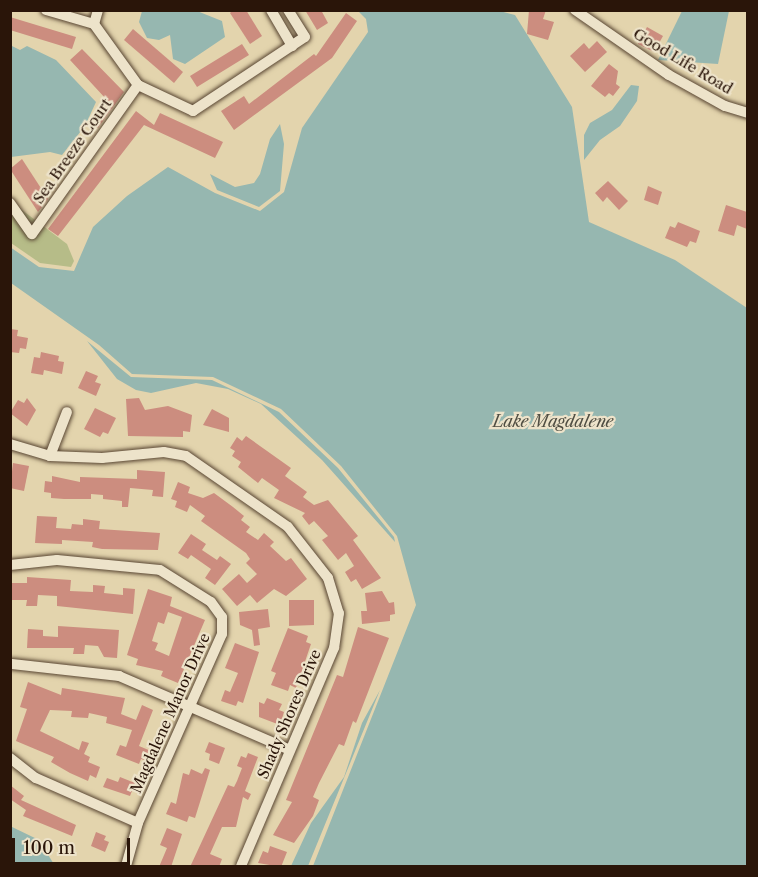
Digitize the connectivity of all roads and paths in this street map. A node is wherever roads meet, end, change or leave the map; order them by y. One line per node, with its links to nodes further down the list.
1 (46, 10): 6 (street)
2 (98, 10): 6 (street)
3 (272, 10): 7 (street)
4 (288, 10): 7 (street)
5 (575, 10): 9 (street, Good Life Road)
6 (94, 24): 8 (street)
7 (292, 46): 8 (street)
8 (138, 85): 10 (street, Sea Breeze Court)
9 (747, 113)
10 (10, 204)
11 (67, 412): 13 (street)
12 (10, 444): 13 (street, Shady Shores Drive)
13 (50, 456): 17 (street, Shady Shores Drive)
14 (10, 565): 16 (street, Magdalene Manor Drive)
15 (11, 666): 16 (street)
16 (191, 706): 17 (street); 19 (street, Magdalene Manor Drive)
17 (290, 750): 21 (street, Shady Shores Drive)
18 (10, 758): 19 (street)
19 (138, 823): 20 (street, Magdalene Manor Drive)
20 (126, 867)
21 (241, 867)

